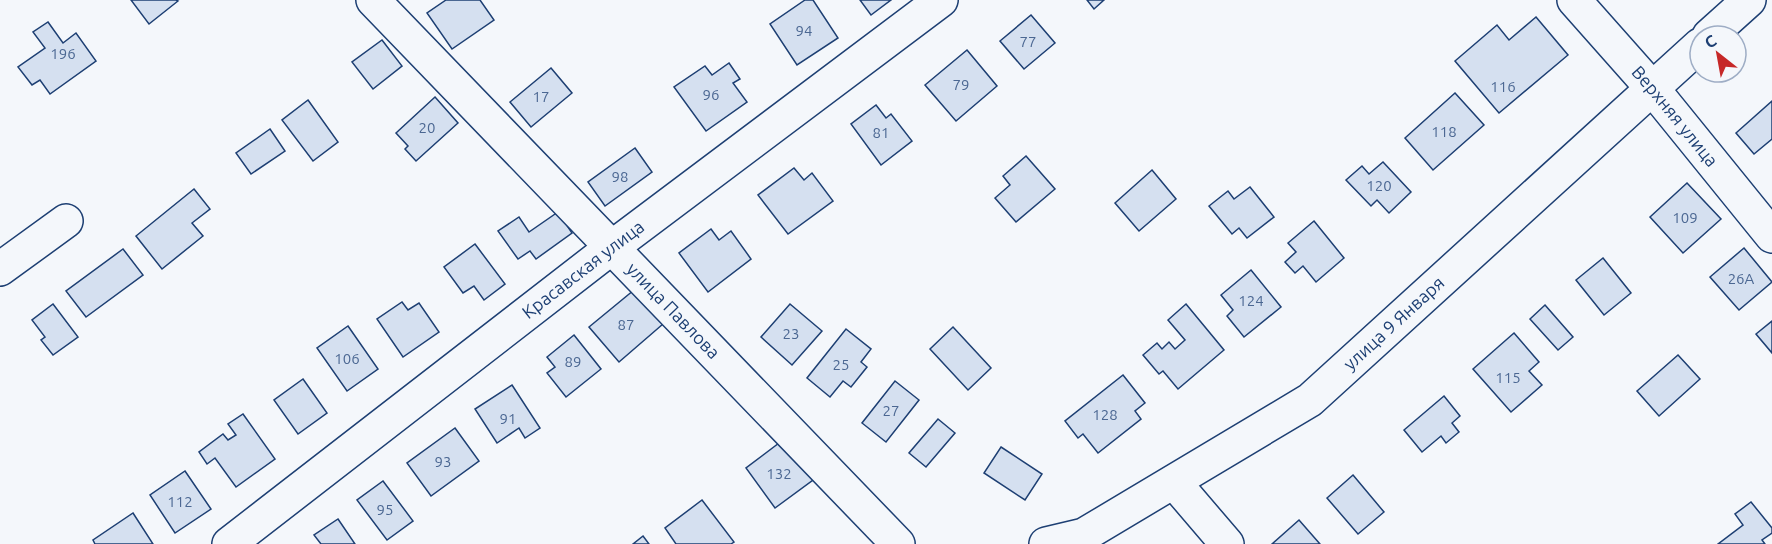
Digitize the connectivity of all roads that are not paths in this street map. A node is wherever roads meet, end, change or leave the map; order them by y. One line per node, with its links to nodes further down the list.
1 (373, 0): 10 (street, улица Павлова)
2 (941, 0): 10 (street, Красавская улица)
3 (1574, 0): 7 (street, Верхняя улица)
4 (1749, 0): 5 (street)
5 (1722, 24)
6 (1688, 56): 7 (street, улица 9 Января)
7 (1652, 88): 9 (street, Верхняя улица); 12 (street, улица 9 Января)
8 (66, 221): 11 (street)
9 (1772, 236)
10 (611, 248): 13 (street, Красавская улица); 14 (street, улица Павлова)
11 (0, 269)
12 (1174, 482): 15 (street, улица 9 Января); 16 (street)
13 (229, 544)
14 (898, 544)
15 (1046, 544)
16 (1227, 544)

